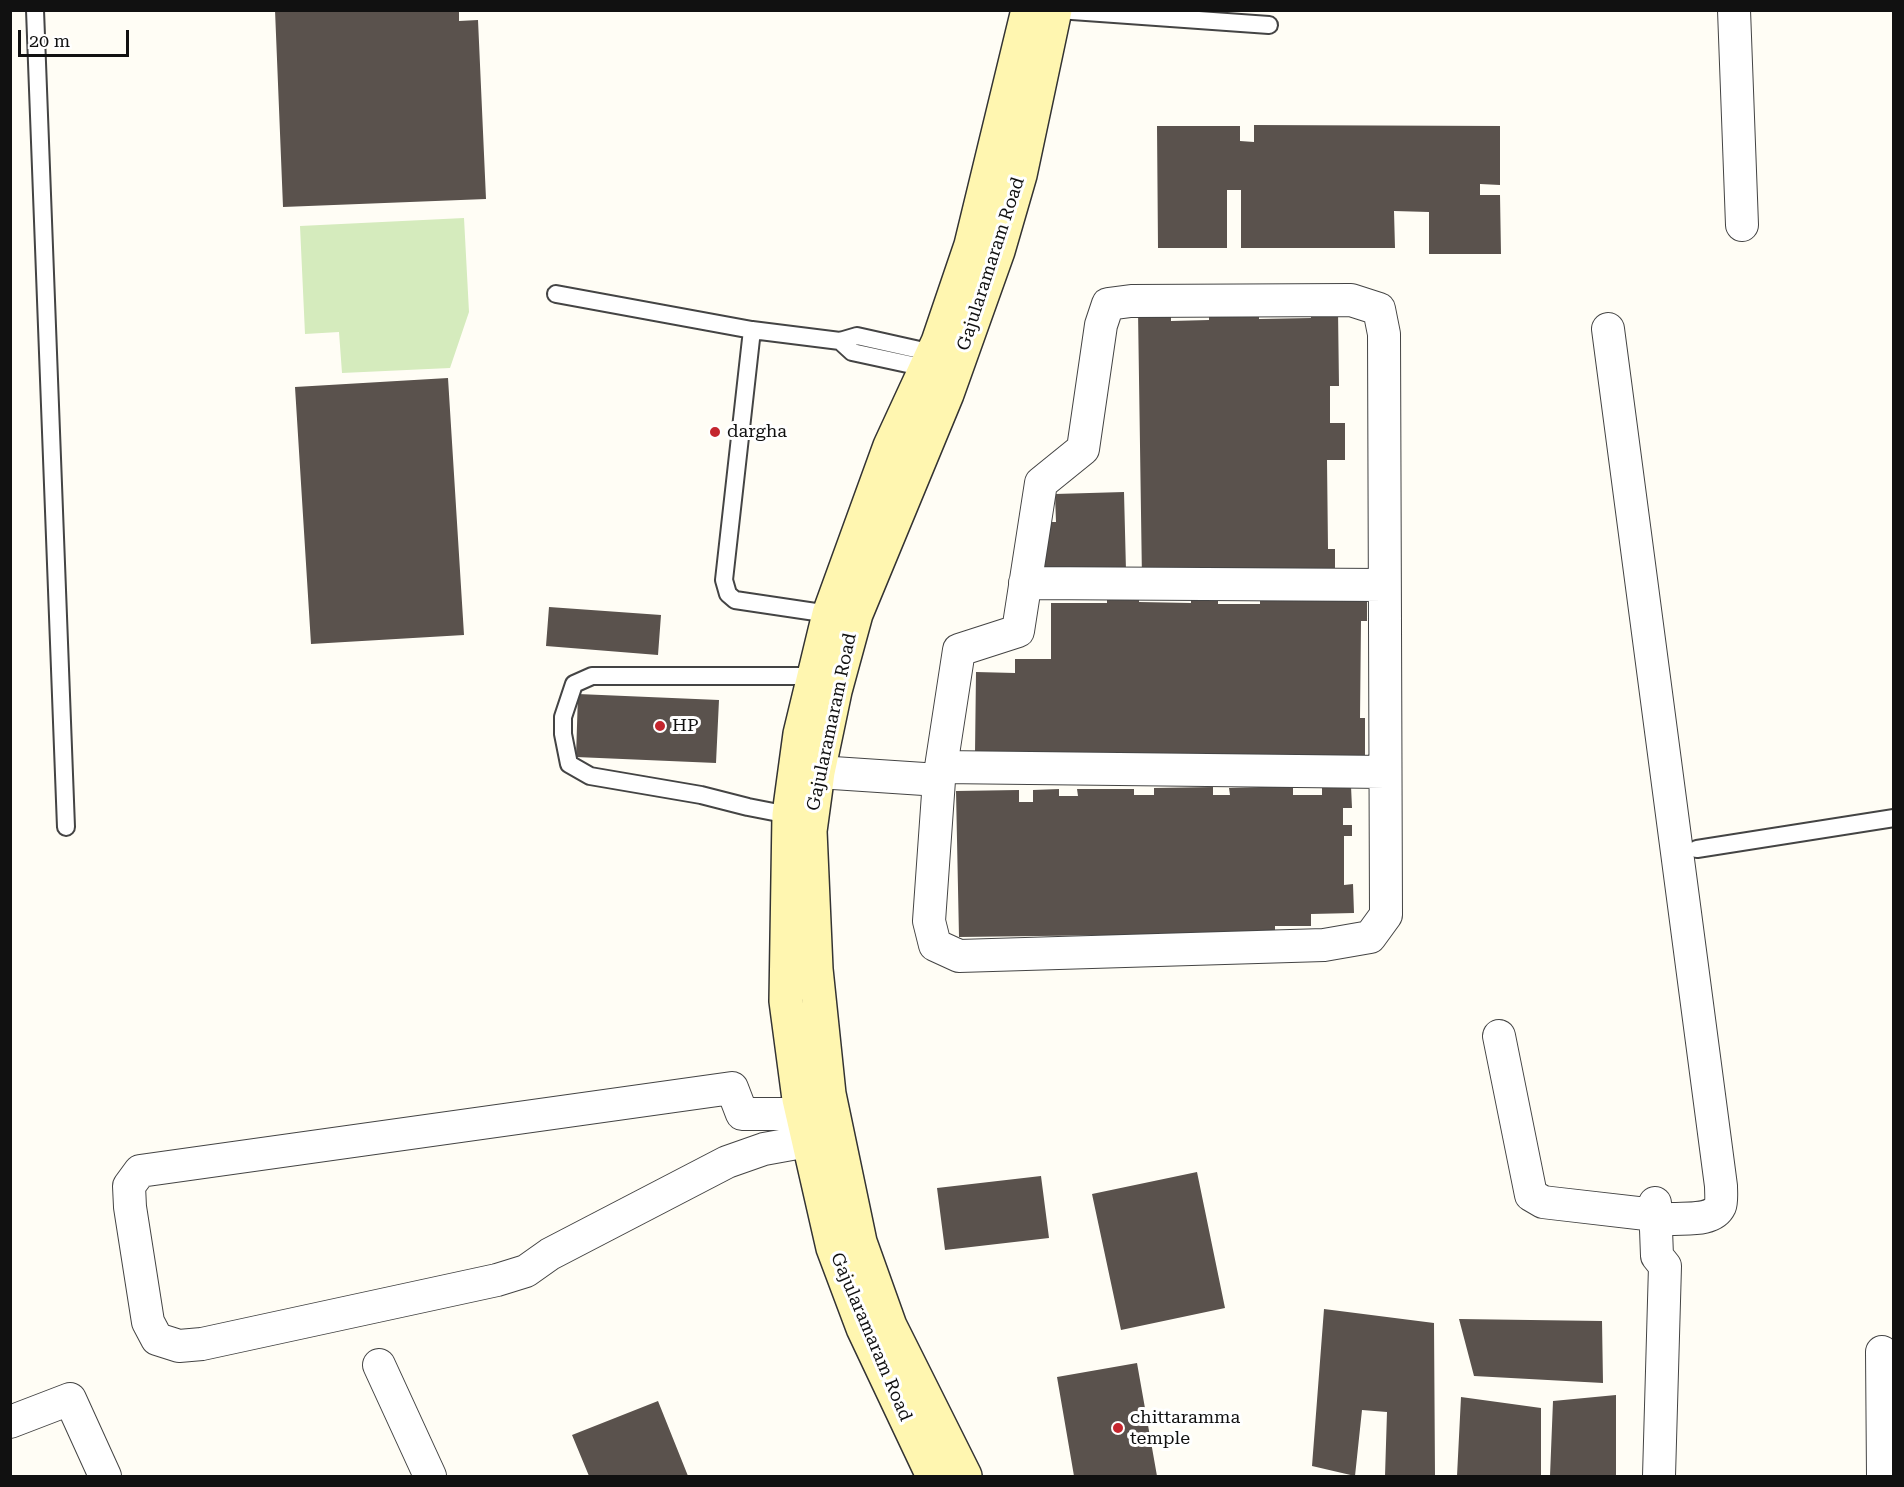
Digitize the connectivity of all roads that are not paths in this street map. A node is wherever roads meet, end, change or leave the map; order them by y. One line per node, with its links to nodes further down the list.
1 (35, 10): 20 (lane)
2 (1028, 10): 10 (main road, Gajularamaram Road)
3 (1057, 10): 5 (lane); 15 (main road, Gajularamaram Road)
4 (1734, 10): 6 (street)
5 (1269, 26)
6 (1742, 225)
7 (556, 294): 9 (lane)
8 (1608, 329): 26 (street)
9 (752, 330): 10 (lane); 13 (lane)
10 (929, 361): 13 (main road, Gajularamaram Road)
11 (1025, 583): 12 (street); 12 (street); 17 (street)
12 (1384, 585): 16 (street)
13 (829, 614): 14 (main road, Gajularamaram Road)
14 (814, 676): 15 (main road, Gajularamaram Road); 18 (lane)
15 (807, 770): 17 (street); 18 (main road, Gajularamaram Road); 30 (main road, Gajularamaram Road)
16 (1385, 772): 17 (street); 17 (street)
17 (940, 774)
18 (789, 815): 24 (main road, Gajularamaram Road)
19 (1893, 818): 21 (lane)
20 (66, 827)
21 (1697, 849)
22 (1498, 1036): 26 (street)
23 (750, 1114): 24 (street); 25 (street); 25 (street)
24 (806, 1127): 25 (street); 30 (main road, Gajularamaram Road)
25 (758, 1151)
26 (1664, 1210): 33 (street)
27 (1882, 1352): 34 (street)
28 (379, 1365): 32 (street)
29 (10, 1422): 31 (street)
30 (939, 1472)
31 (105, 1476)
32 (430, 1476)
33 (1659, 1476)
34 (1883, 1476)

